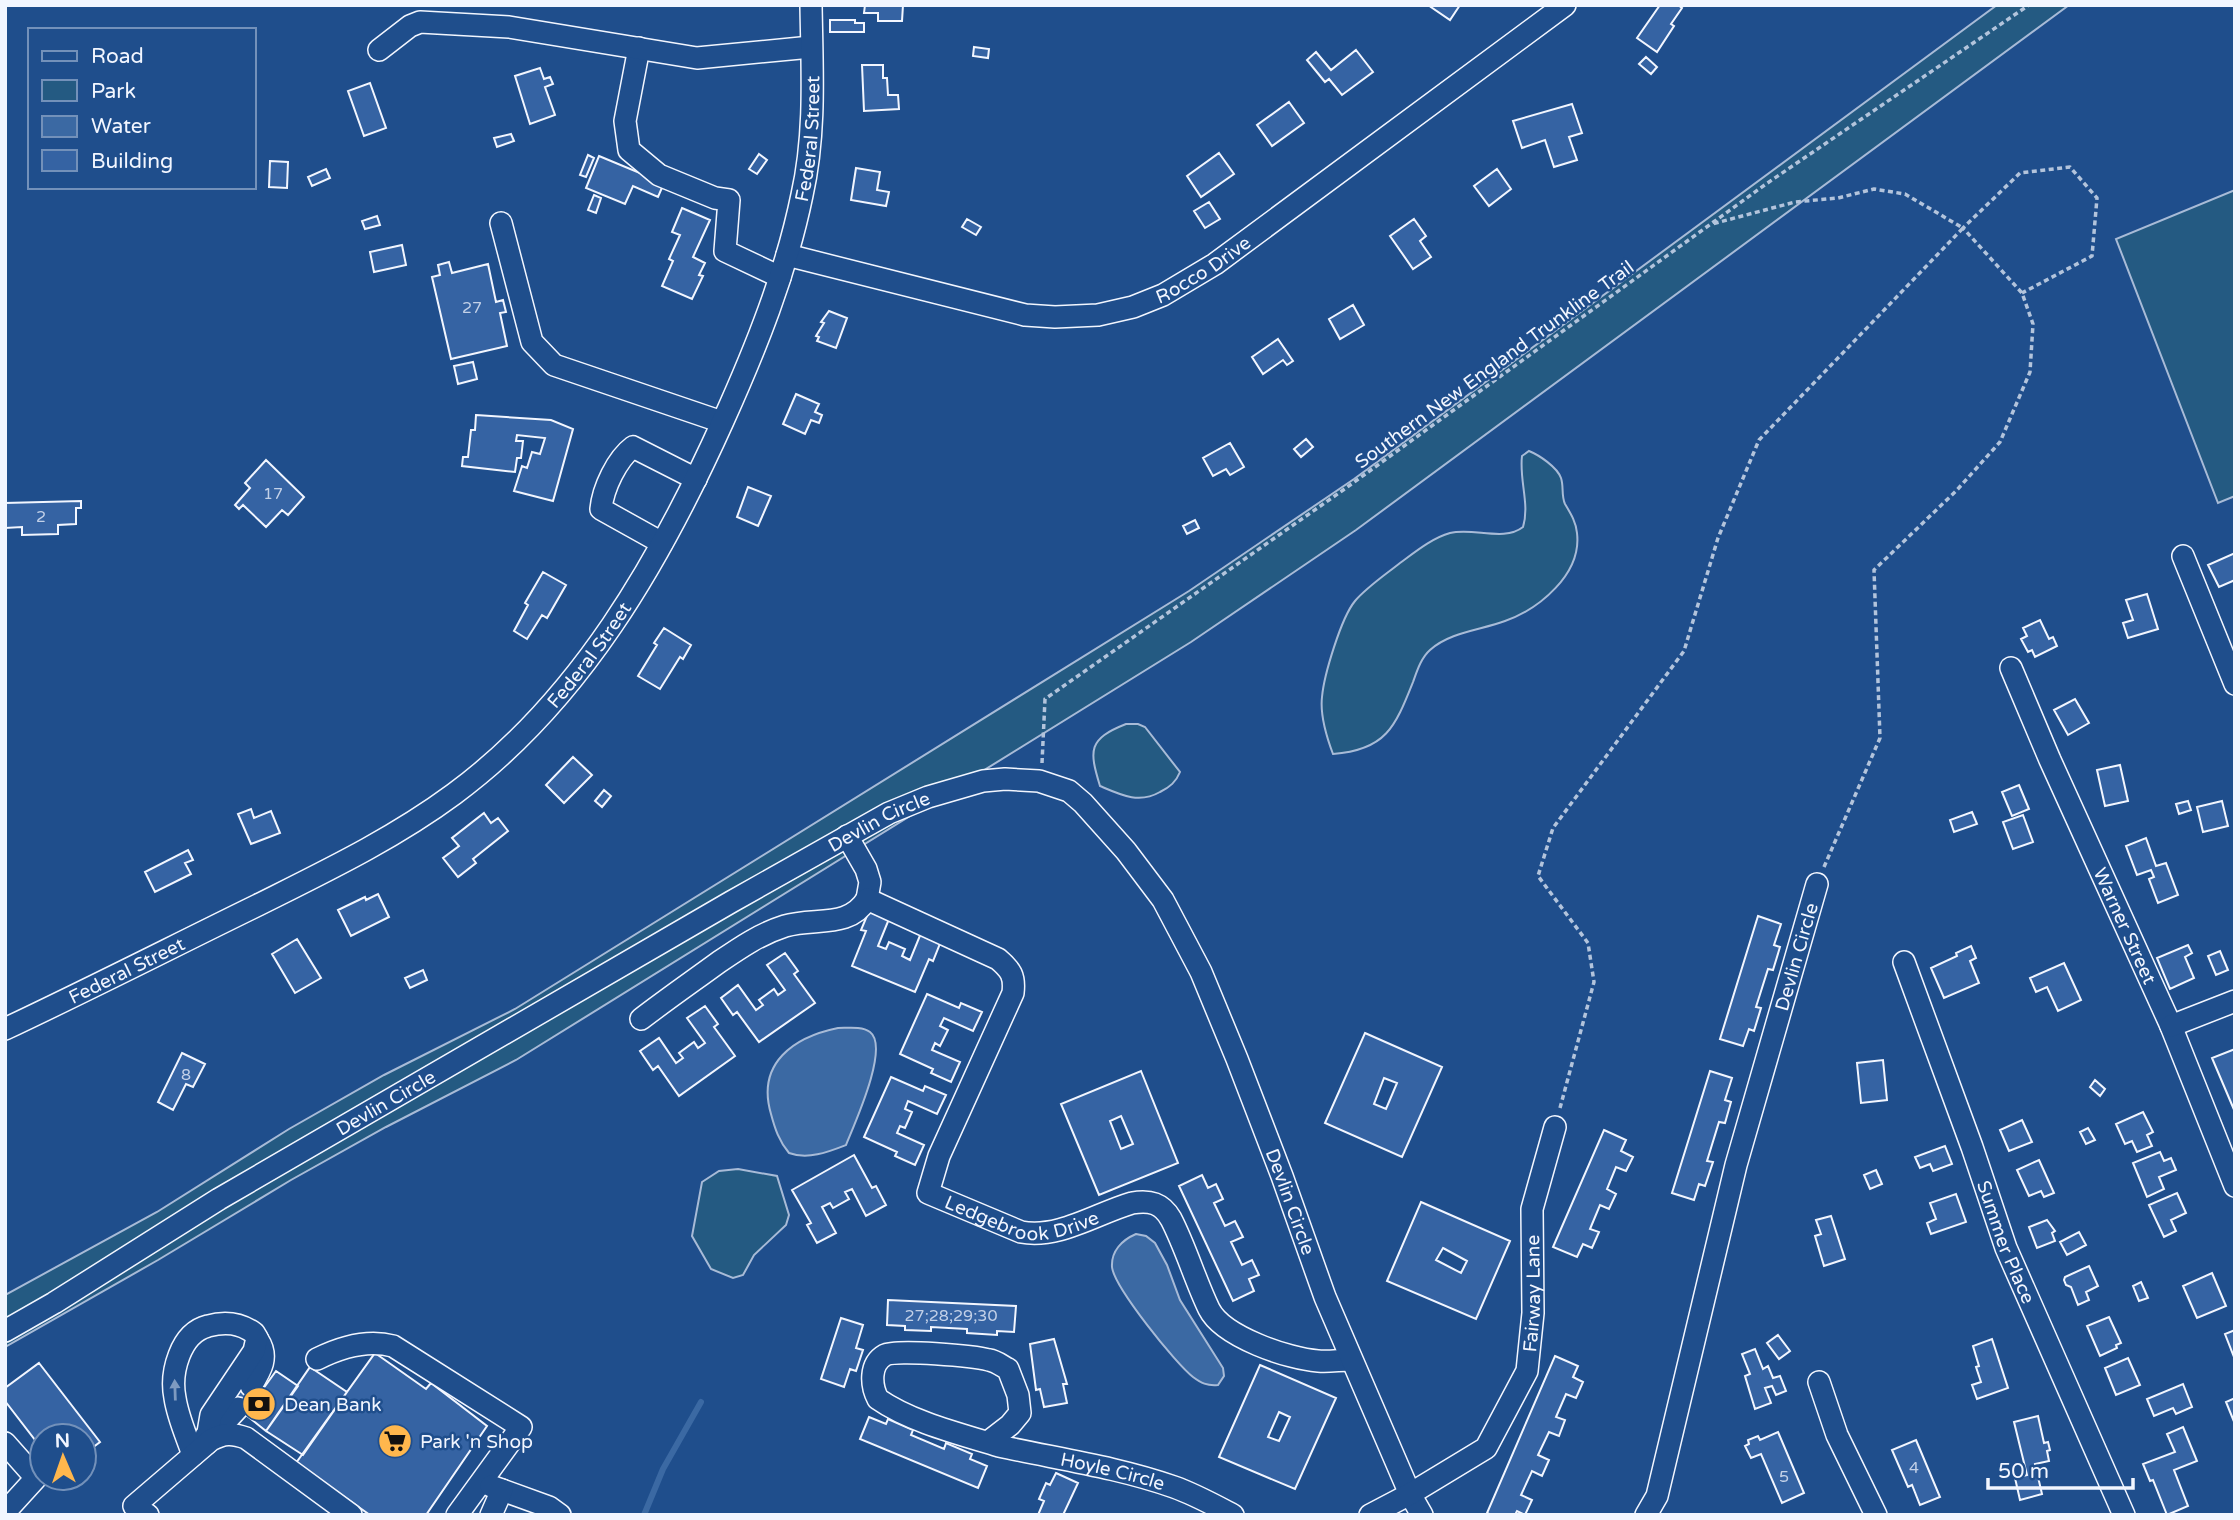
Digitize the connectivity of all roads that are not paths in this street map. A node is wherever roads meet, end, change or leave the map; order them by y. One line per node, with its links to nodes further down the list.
1 (811, 5): 3 (street, Federal Street)
2 (1555, 8): 7 (street, Rocco Drive)
3 (811, 47): 4 (street); 7 (street, Federal Street)
4 (639, 48): 5 (street); 8 (street)
5 (379, 50)
6 (501, 223): 9 (street)
7 (788, 255): 8 (street, Federal Street)
8 (780, 277): 9 (street, Federal Street)
9 (722, 422): 10 (street, Federal Street)
10 (696, 479): 11 (street, Federal Street); 11 (street)
11 (662, 543): 22 (street, Federal Street)
12 (2183, 556): 14 (street)
13 (2011, 668): 21 (street, Warner Street)
14 (2235, 684)
15 (847, 836): 17 (street); 25 (street, Devlin Circle); 28 (street, Devlin Circle)
16 (1817, 884): 47 (street, Devlin Circle)
17 (867, 899): 20 (street); 28 (street, Ledgebrook Drive)
18 (1904, 961): 49 (street, Summer Place)
19 (2235, 1000): 21 (street)
20 (641, 1019)
21 (2171, 1026): 24 (street, Warner Street)
22 (5, 1029)
23 (1555, 1127): 37 (street, Fairway Lane)
24 (2235, 1186)
25 (5, 1331)
26 (257, 1338): 30 (street); 34 (street); 34 (street, one-way to 26)
27 (317, 1359): 35 (street)
28 (1351, 1360): 37 (street, Devlin Circle)
29 (1819, 1382): 48 (street)
30 (251, 1386)
31 (237, 1408): 34 (street)
32 (988, 1442): 32 (street, Hoyle Circle); 44 (street, Hoyle Circle)
33 (5, 1443): 38 (street)
34 (202, 1445): 39 (street); 40 (street)
35 (480, 1482): 36 (street); 41 (street)
36 (502, 1490): 42 (street); 43 (street)
37 (1410, 1494): 45 (street); 46 (street, Devlin Circle)
38 (5, 1512)
39 (135, 1512)
40 (351, 1515)
41 (457, 1515)
42 (491, 1515)
43 (560, 1515)
44 (1233, 1515)
45 (1370, 1515)
46 (1422, 1515)
47 (1646, 1515)
48 (1876, 1515)
49 (2124, 1515)

